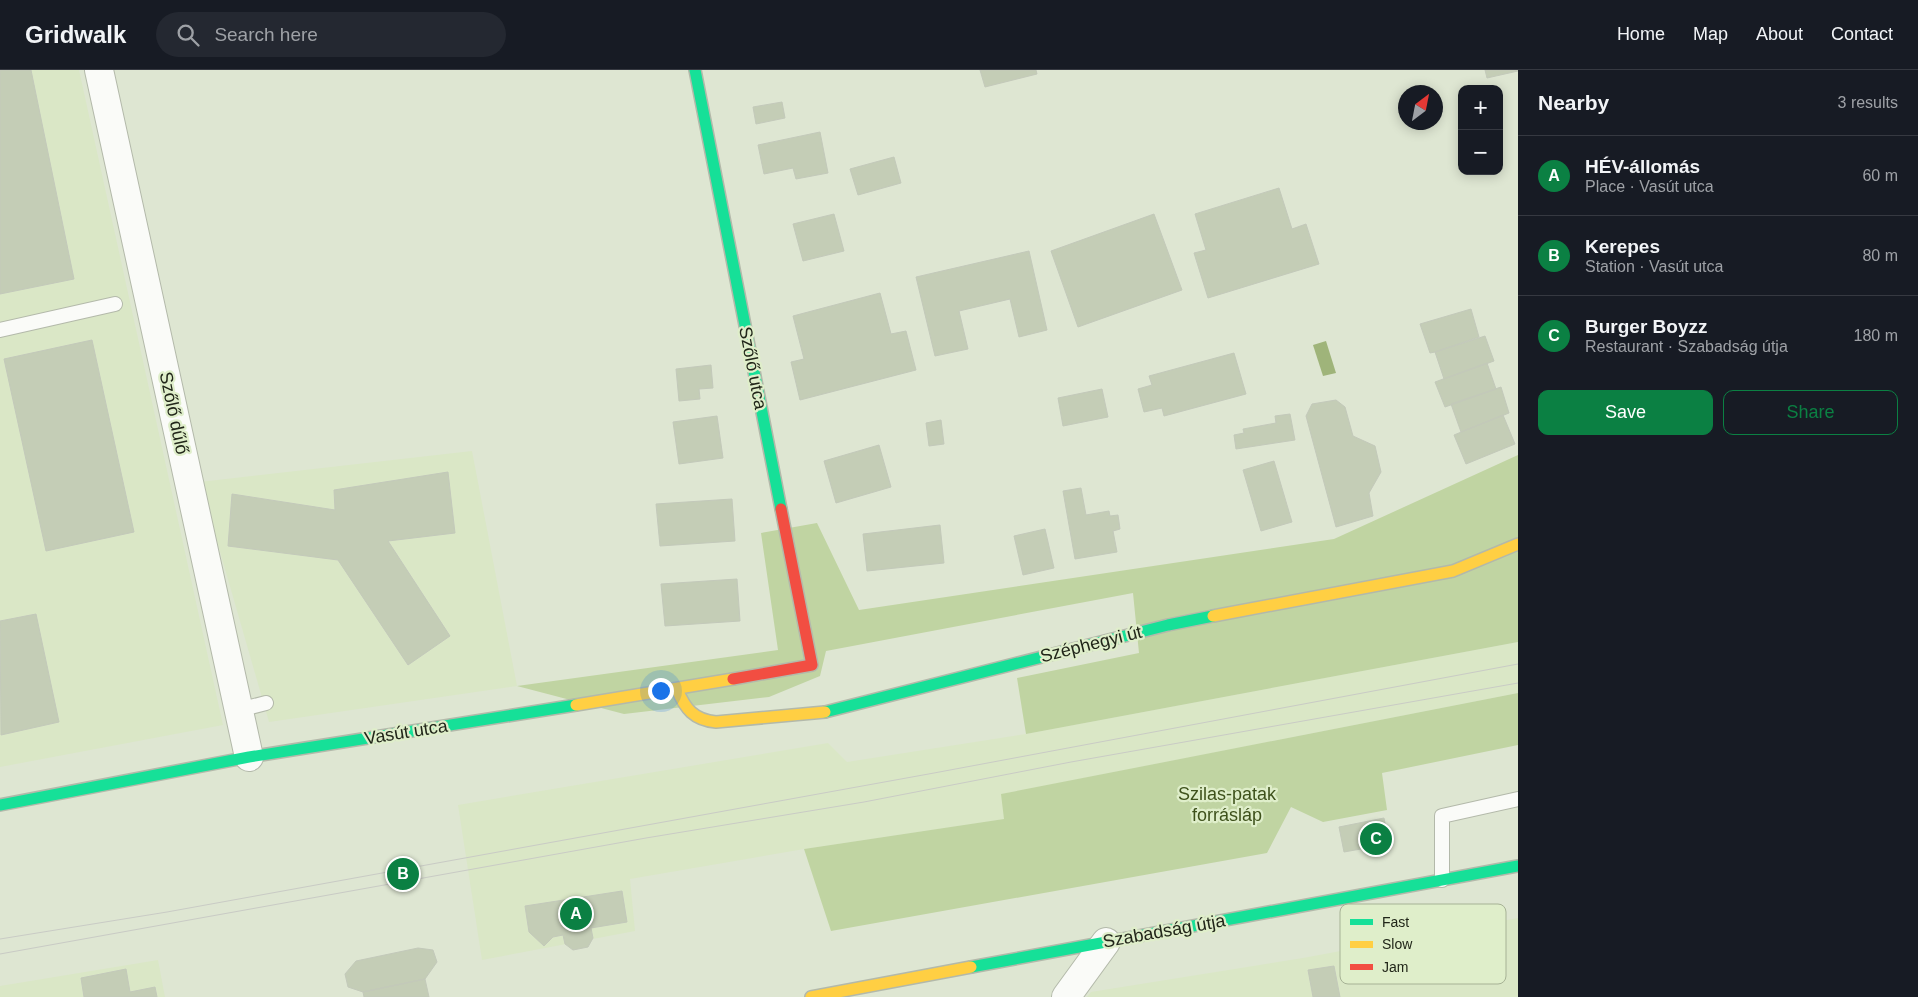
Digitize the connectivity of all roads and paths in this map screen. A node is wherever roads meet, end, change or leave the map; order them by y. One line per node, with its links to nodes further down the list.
1 (99, 70): 9 (street, Szőlő dűlő)
2 (695, 70): 6 (street, Szőlő utca)
3 (115, 304): 4 (lane)
4 (0, 330)
5 (1518, 544): 7 (street, Széphegyi út)
6 (812, 665): 7 (street, Vasút utca)
7 (677, 689): 10 (street, Vasút utca)
8 (266, 703): 9 (lane)
9 (238, 710): 10 (street, Szőlő dűlő)
10 (240, 749): 12 (street, Vasút utca)
11 (1518, 800): 14 (lane)
12 (0, 805)
13 (1518, 866): 14 (street, Szabadság útja)
14 (1442, 880): 15 (street, Szabadság útja)
15 (1106, 942): 16 (street, Szabadság útja); 17 (street)
16 (811, 997)
17 (1066, 997)

